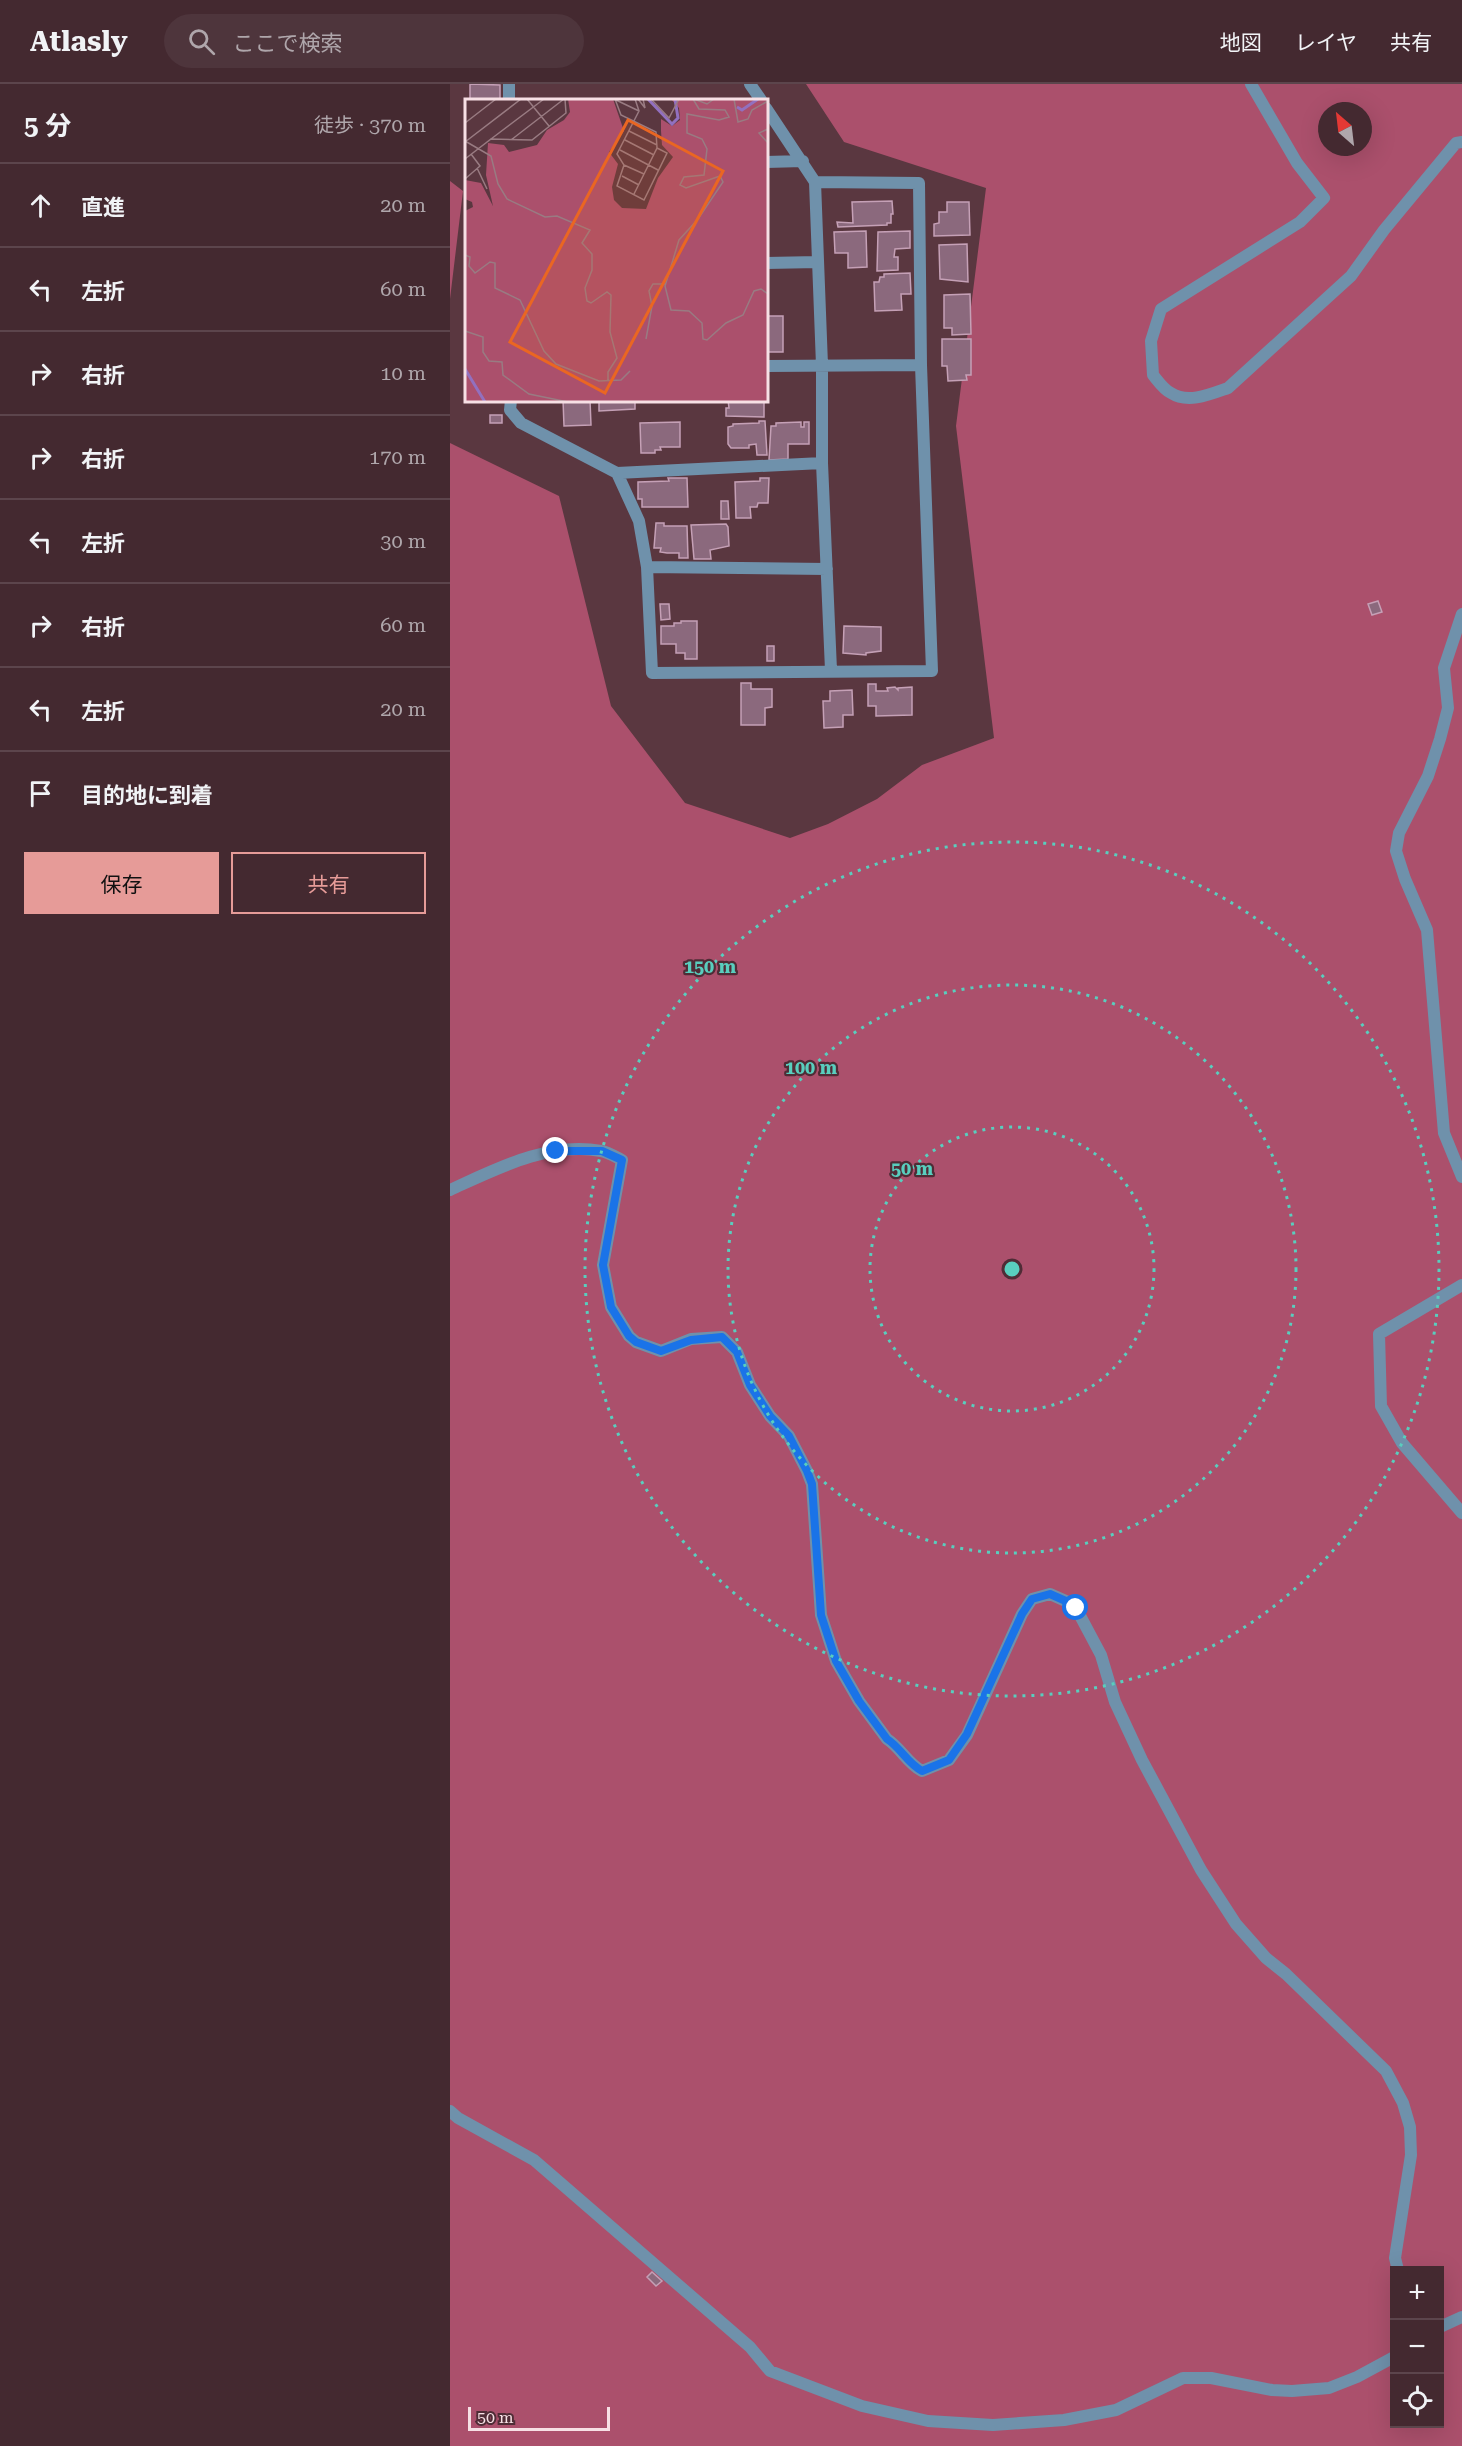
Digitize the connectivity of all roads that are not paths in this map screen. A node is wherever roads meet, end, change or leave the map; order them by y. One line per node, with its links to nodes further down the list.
1 (750, 84): 3 (street)
2 (1251, 84): 5 (street)
3 (760, 99)
4 (768, 111): 6 (street)
5 (1462, 141)
6 (803, 161): 7 (street); 8 (street)
7 (768, 162)
8 (815, 182): 9 (street); 12 (street)
9 (818, 262): 10 (street); 11 (street)
10 (768, 263)
11 (822, 365): 12 (street); 13 (street); 15 (street)
12 (921, 365): 20 (street)
13 (768, 366)
14 (511, 402): 16 (street)
15 (822, 463): 16 (street); 18 (street)
16 (617, 473): 17 (street)
17 (647, 567): 18 (street); 20 (street)
18 (827, 569): 20 (street)
19 (1462, 614): 21 (street)
20 (831, 670)
21 (1462, 1177)
22 (450, 1190): 26 (street)
23 (1462, 1285): 24 (street)
24 (1462, 1513)
25 (450, 2111): 29 (street)
26 (1397, 2266)
27 (1462, 2317): 28 (street)
28 (1444, 2325)
29 (1390, 2360)

